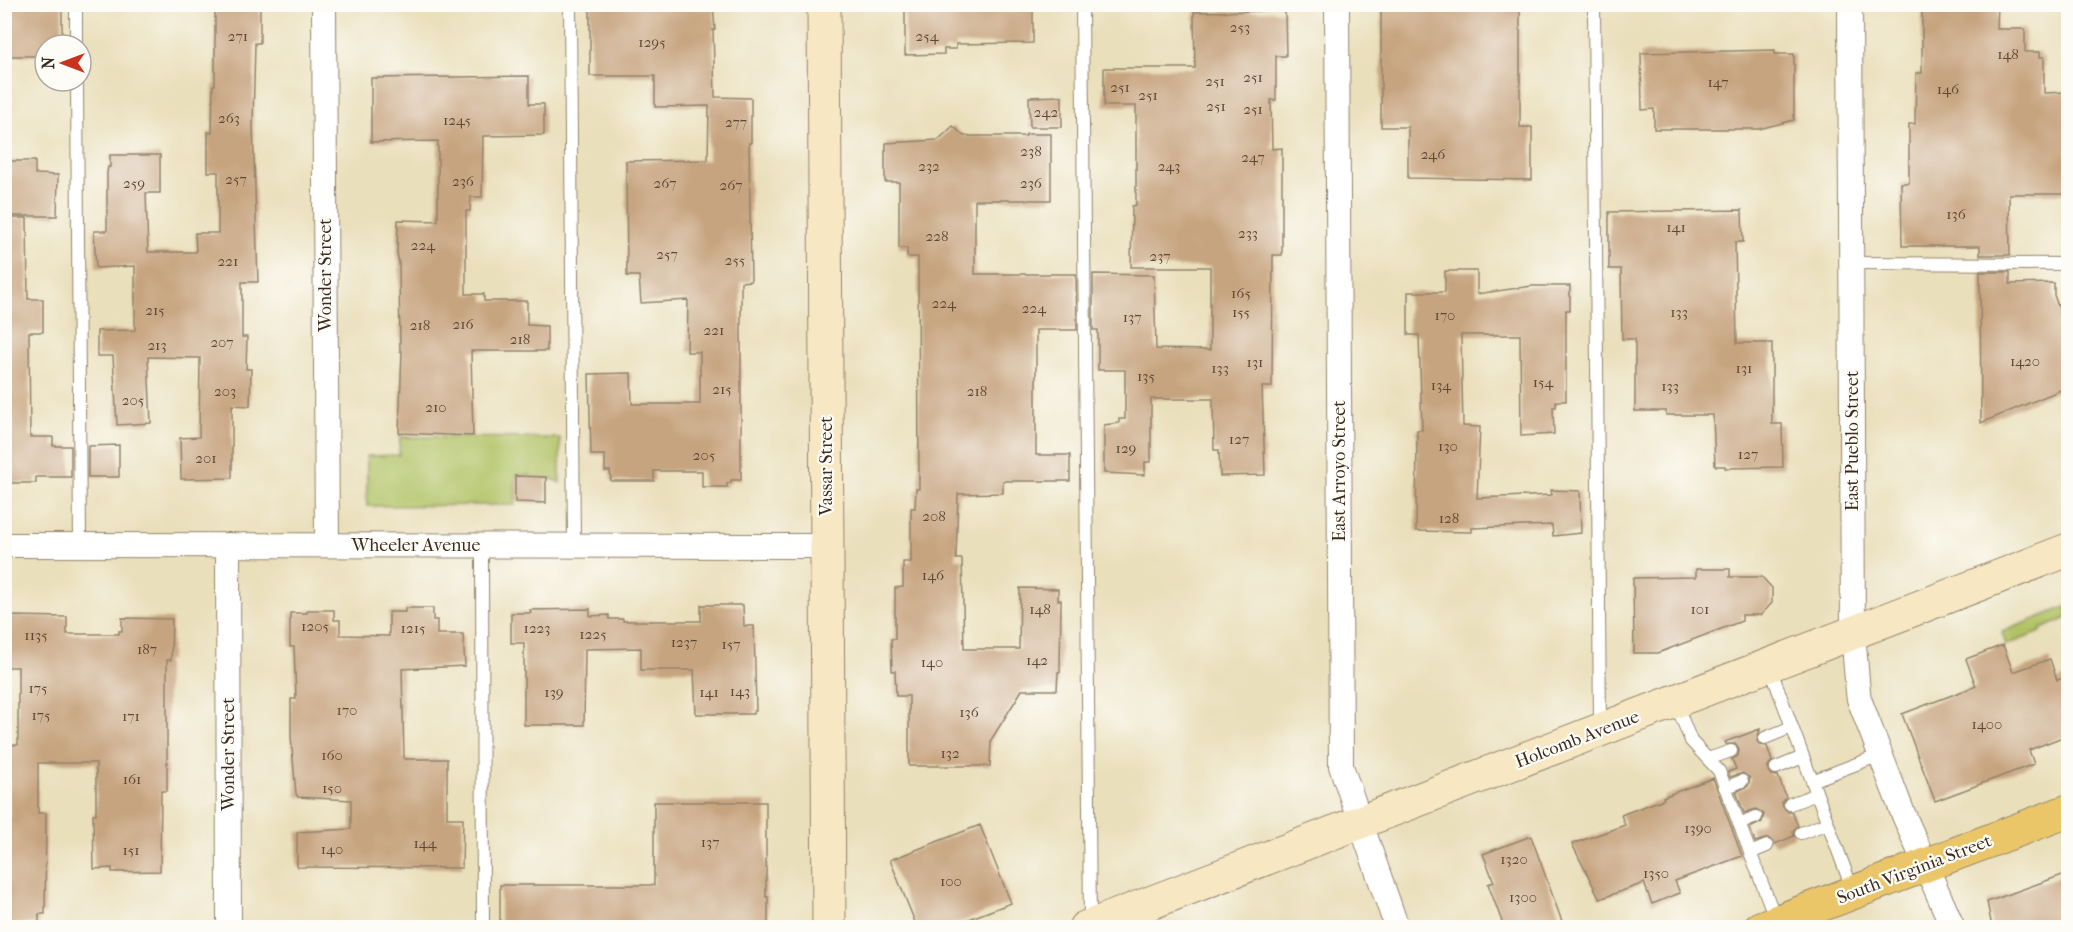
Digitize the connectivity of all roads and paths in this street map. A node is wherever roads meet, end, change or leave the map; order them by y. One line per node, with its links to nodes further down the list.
1 (76, 4): 9 (lane)
2 (324, 4): 16 (street, Wonder Street)
3 (570, 4): 18 (lane)
4 (824, 4): 19 (street, Vassar Street)
5 (1082, 4): 51 (lane)
6 (1337, 4): 39 (street, East Arroyo Street)
7 (1594, 4): 25 (lane)
8 (1850, 4): 11 (street, East Pueblo Street)
9 (76, 33)
10 (76, 93): 14 (lane)
11 (1851, 263): 12 (lane); 21 (street, East Pueblo Street)
12 (2068, 264)
13 (4, 545): 14 (street, Wheeler Avenue)
14 (80, 545): 15 (street, Wheeler Avenue)
15 (228, 545): 16 (street, Wheeler Avenue); 48 (street, Wonder Street)
16 (327, 545): 17 (street, Wheeler Avenue)
17 (482, 545): 18 (street, Wheeler Avenue); 49 (lane)
18 (574, 546): 19 (street, Wheeler Avenue)
19 (826, 546): 50 (street, Vassar Street)
20 (2068, 550): 21 (street, Holcomb Avenue)
21 (1853, 633): 22 (street, Holcomb Avenue); 28 (street, East Pueblo Street)
22 (1769, 665): 23 (street, Holcomb Avenue); 24 (lane)
23 (1675, 701): 25 (street, Holcomb Avenue); 30 (lane)
24 (1792, 727): 26 (lane); 29 (lane)
25 (1600, 730): 39 (street, Holcomb Avenue)
26 (1765, 738)
27 (1731, 751): 30 (lane)
28 (1880, 755): 33 (lane); 45 (street, East Pueblo Street)
29 (1803, 757): 31 (lane); 33 (lane)
30 (1708, 759): 34 (lane)
31 (1776, 768)
32 (1742, 781): 34 (lane)
33 (1812, 781): 35 (lane)
34 (1725, 788): 41 (lane)
35 (1817, 794): 36 (lane); 40 (lane)
36 (1790, 804)
37 (2068, 811): 45 (main road, South Virginia Street)
38 (1756, 817): 41 (lane)
39 (1360, 823): 51 (street, Holcomb Avenue); 52 (street, East Arroyo Street)
40 (1828, 823): 42 (lane); 46 (lane)
41 (1739, 824): 44 (lane)
42 (1801, 833)
43 (1767, 846): 44 (lane)
44 (1750, 853): 47 (lane)
45 (1927, 864): 46 (main road, South Virginia Street); 53 (street, East Pueblo Street)
46 (1854, 892): 47 (main road, South Virginia Street)
47 (1768, 924)
48 (229, 927)
49 (483, 927)
50 (829, 927)
51 (1088, 927)
52 (1396, 927)
53 (1953, 927)

